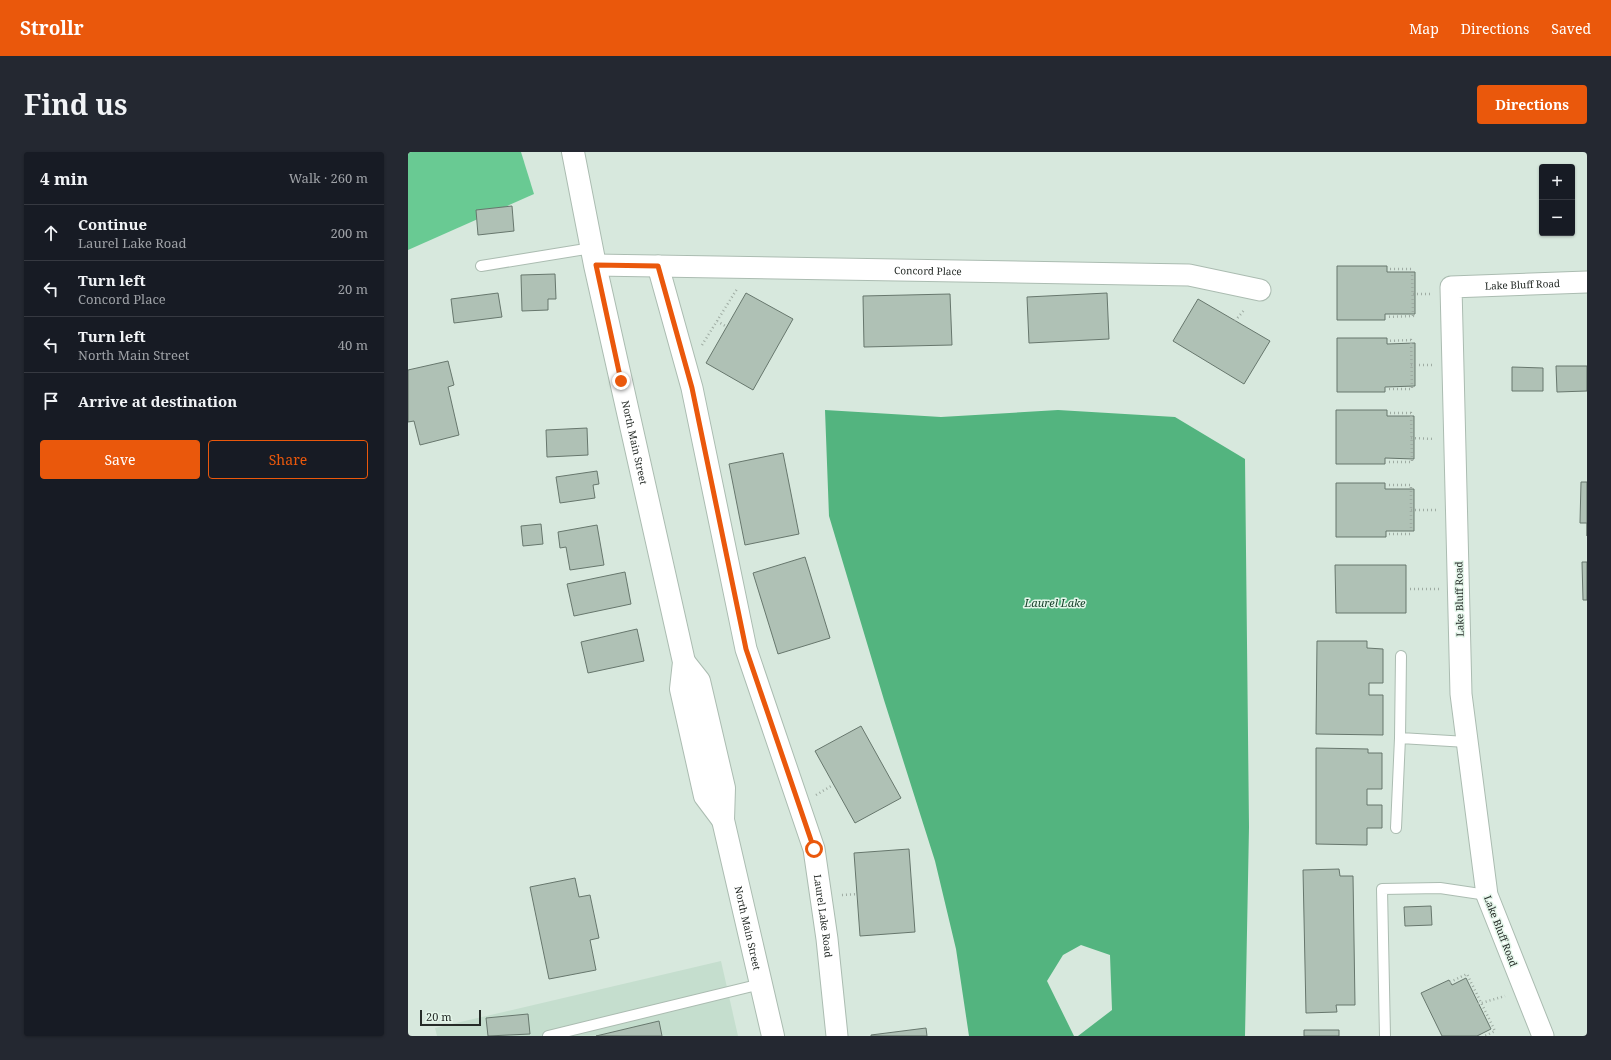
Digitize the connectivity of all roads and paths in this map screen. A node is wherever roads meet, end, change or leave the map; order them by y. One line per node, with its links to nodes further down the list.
1 (573, 152): 2 (main road, North Main Street)
2 (594, 257): 3 (lane); 4 (street, Concord Place); 29 (main road, North Main Street)
3 (481, 266)
4 (658, 266): 5 (street, Concord Place); 13 (street, Laurel Lake Road)
5 (751, 268): 8 (street, Concord Place); 10 (path)
6 (1387, 269): 9 (path)
7 (1587, 282): 19 (street, Lake Bluff Road)
8 (1260, 290)
9 (1386, 317)
10 (717, 321): 11 (path); 13 (path)
11 (727, 326)
12 (1387, 341): 14 (path)
13 (687, 370): 32 (street, Laurel Lake Road)
14 (1385, 389)
15 (1387, 413): 16 (path)
16 (1385, 462)
17 (1386, 485): 18 (path)
18 (1411, 510): 19 (path); 20 (path)
19 (1456, 510): 22 (street, Lake Bluff Road)
20 (1386, 534)
21 (1406, 589): 22 (path)
22 (1458, 589): 25 (street, Lake Bluff Road)
23 (1401, 656): 24 (lane)
24 (1400, 738): 25 (lane); 26 (lane)
25 (1467, 742): 27 (street, Lake Bluff Road)
26 (1396, 828)
27 (1487, 895): 33 (lane); 35 (street, Lake Bluff Road)
28 (1450, 982): 34 (path)
29 (761, 984): 30 (lane); 31 (main road, North Main Street)
30 (548, 1036)
31 (773, 1036)
32 (837, 1036)
33 (1385, 1036)
34 (1485, 1036)
35 (1543, 1036)

